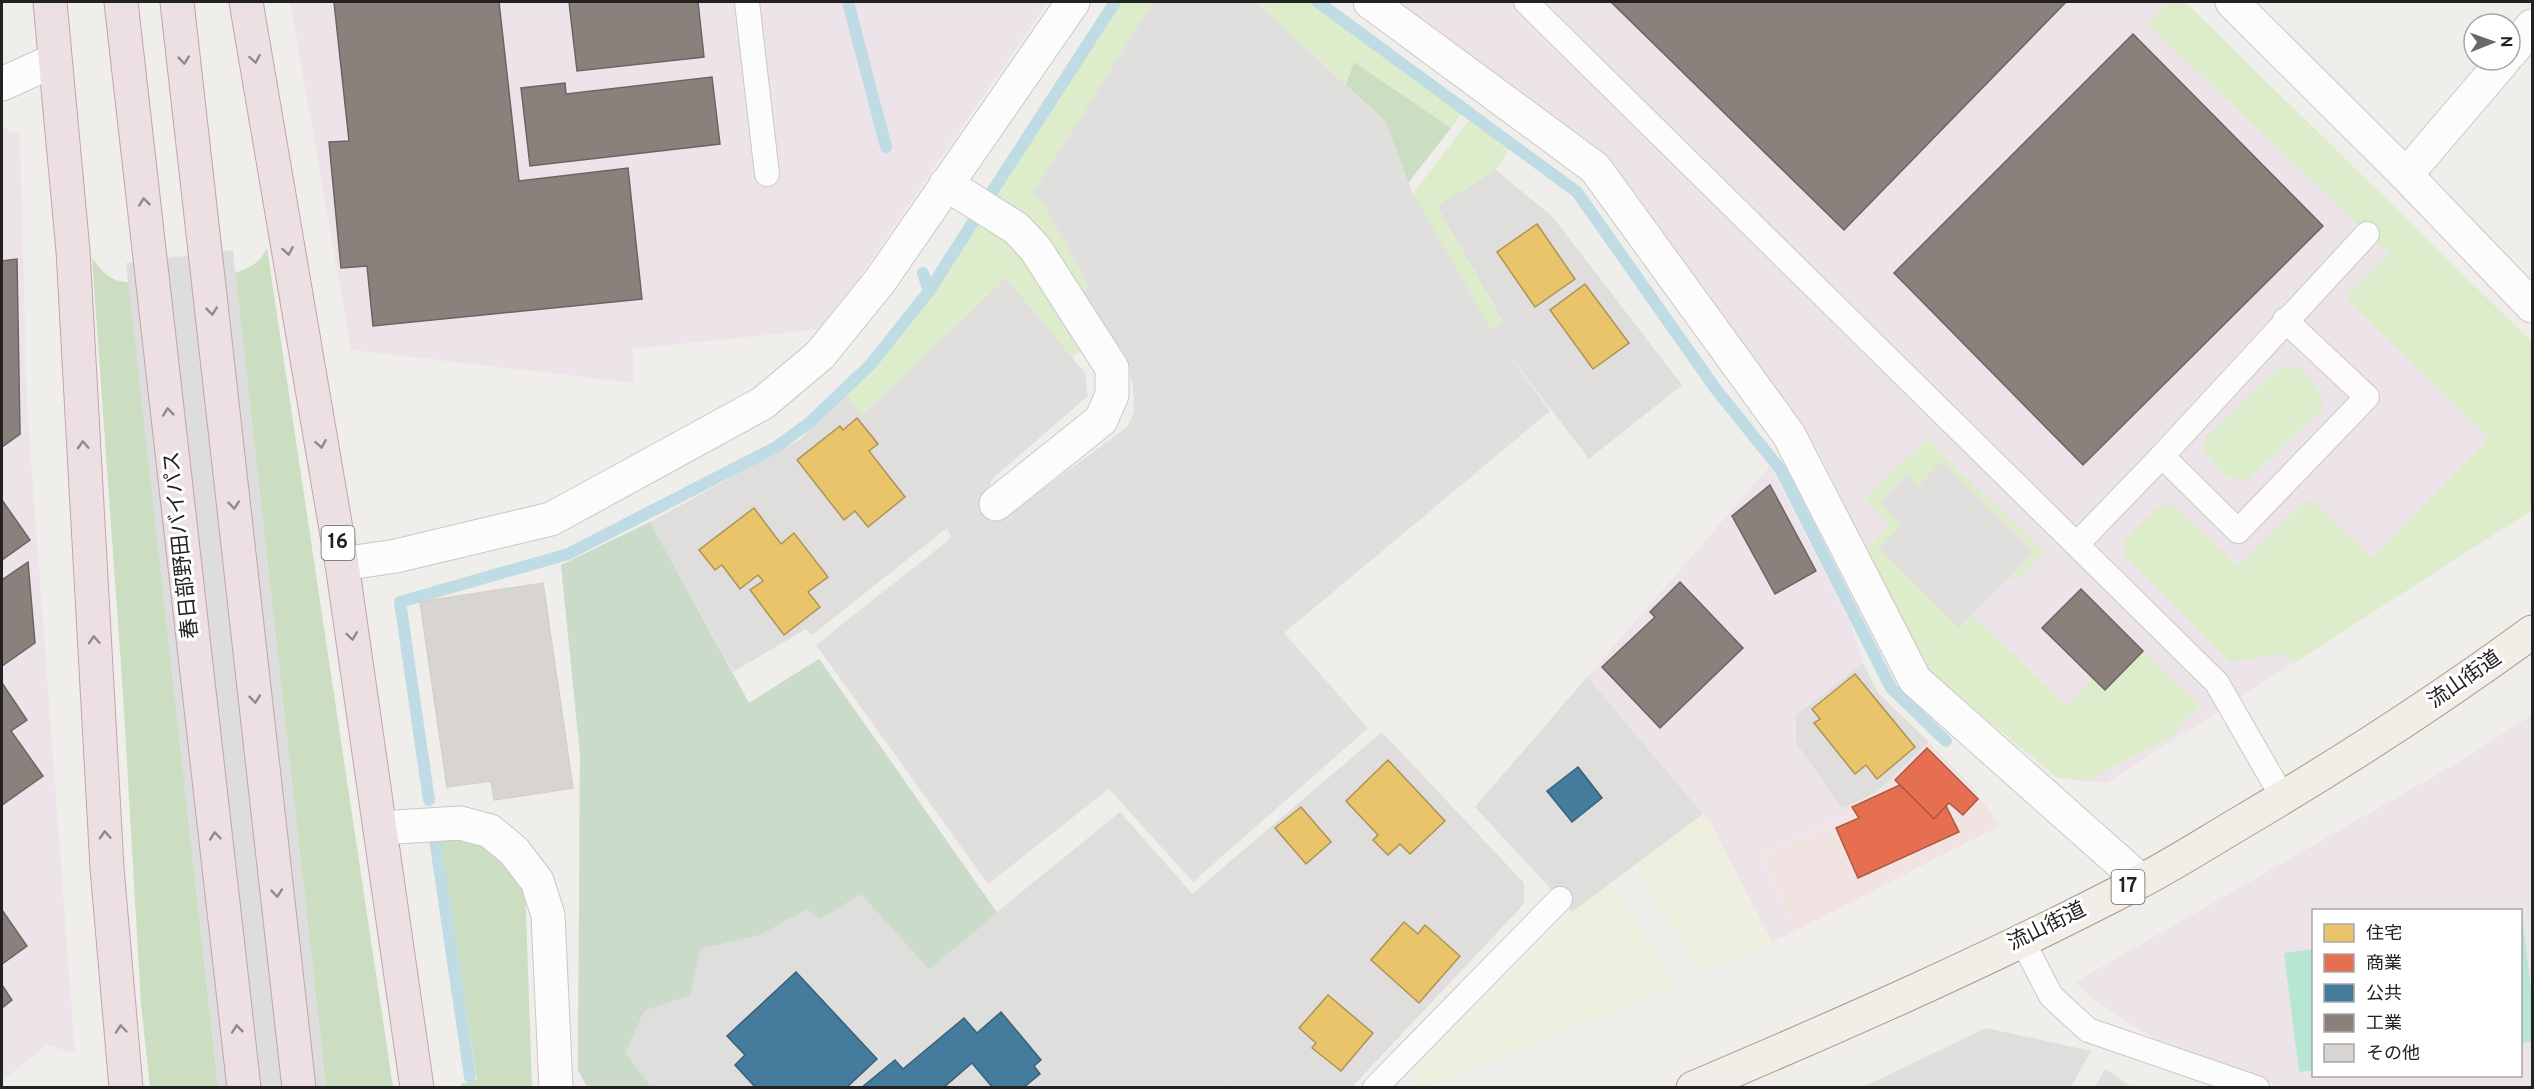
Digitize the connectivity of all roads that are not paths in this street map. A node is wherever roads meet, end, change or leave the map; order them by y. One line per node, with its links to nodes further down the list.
1 (50, 2): 12 (highway)
2 (121, 2): 32 (highway, 春日部野田バイパス, one-way to 2)
3 (177, 2): 33 (highway, one-way to 33)
4 (246, 2): 24 (highway, 16, one-way to 24)
5 (747, 2): 15 (lane)
6 (1073, 2): 17 (street)
7 (1370, 2): 28 (street)
8 (1527, 2): 23 (lane)
9 (2232, 2): 16 (street)
10 (2532, 26): 11 (street)
11 (2522, 38)
12 (55, 60): 14 (street); 31 (highway, one-way to 12)
13 (2494, 72): 16 (street)
14 (2, 84)
15 (767, 174)
16 (2406, 175): 19 (street)
17 (946, 184): 22 (street); 24 (street)
18 (2367, 234): 20 (lane)
19 (2532, 306)
20 (2285, 320): 21 (lane); 21 (lane)
21 (2162, 456): 23 (lane)
22 (996, 504)
23 (2078, 543): 26 (lane)
24 (342, 564): 27 (highway, 16, one-way to 27)
25 (2532, 632): 26 (main road, 流山街道 / 17)
26 (2283, 798): 28 (main road, 流山街道 / 17)
27 (380, 828): 34 (highway, 16); 35 (street)
28 (2141, 881): 30 (main road, 流山街道 / 17)
29 (1560, 899): 36 (lane)
30 (2022, 940): 37 (main road, 流山街道 / 17); 38 (lane)
31 (126, 1088)
32 (244, 1088)
33 (299, 1088)
34 (417, 1088)
35 (556, 1088)
36 (1375, 1088)
37 (1693, 1088)
38 (2257, 1088)

